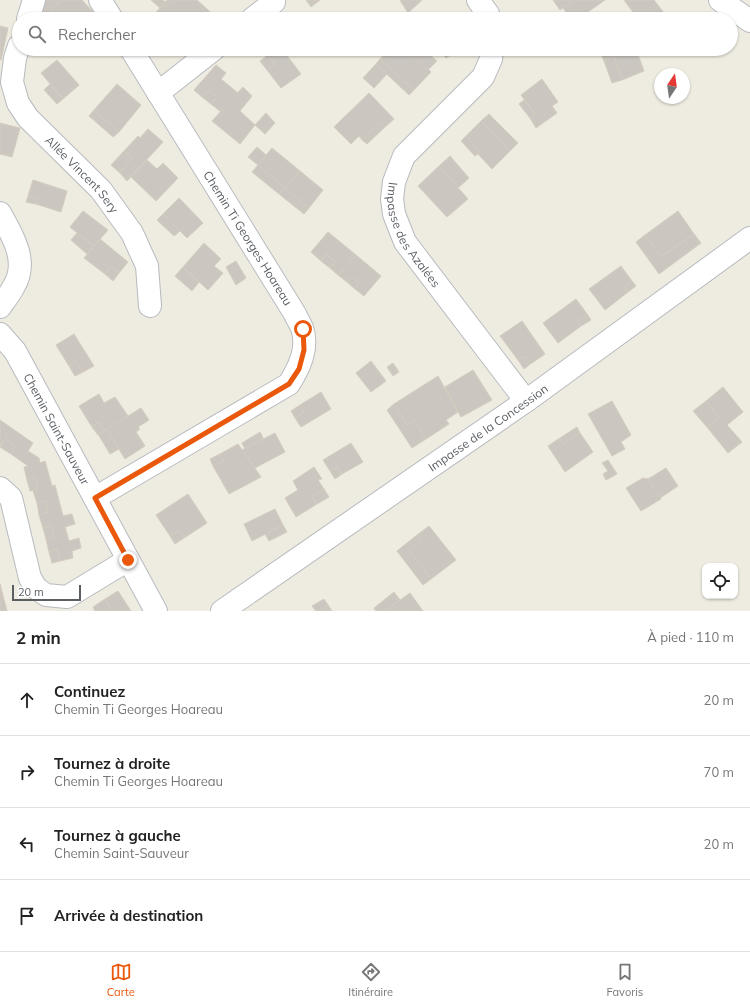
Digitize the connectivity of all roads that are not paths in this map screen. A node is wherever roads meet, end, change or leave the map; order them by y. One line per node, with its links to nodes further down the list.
1 (34, 0): 6 (street)
2 (100, 0): 7 (street)
3 (478, 0): 9 (street)
4 (720, 0): 10 (street)
5 (274, 2): 8 (street)
6 (30, 12)
7 (108, 12)
8 (261, 12)
9 (487, 12)
10 (737, 12)
11 (738, 13): 12 (street)
12 (750, 21)
13 (16, 56): 20 (street, Allée Vincent Sery)
14 (135, 56): 17 (street, Chemin Ti Georges Hoareau)
15 (205, 56): 17 (street)
16 (491, 56): 23 (street, Impasse des Azalées)
17 (158, 93): 25 (street, Chemin Ti Georges Hoareau)
18 (0, 213): 21 (street)
19 (750, 238): 23 (street, Impasse de la Concession)
20 (150, 306)
21 (0, 307)
22 (0, 334): 25 (street, Chemin Saint-Sauveur)
23 (526, 401): 28 (street, Impasse de la Concession)
24 (0, 488): 26 (street)
25 (95, 498): 26 (street, Chemin Saint-Sauveur)
26 (128, 560): 27 (street, Chemin Saint-Sauveur)
27 (156, 611)
28 (222, 611)

